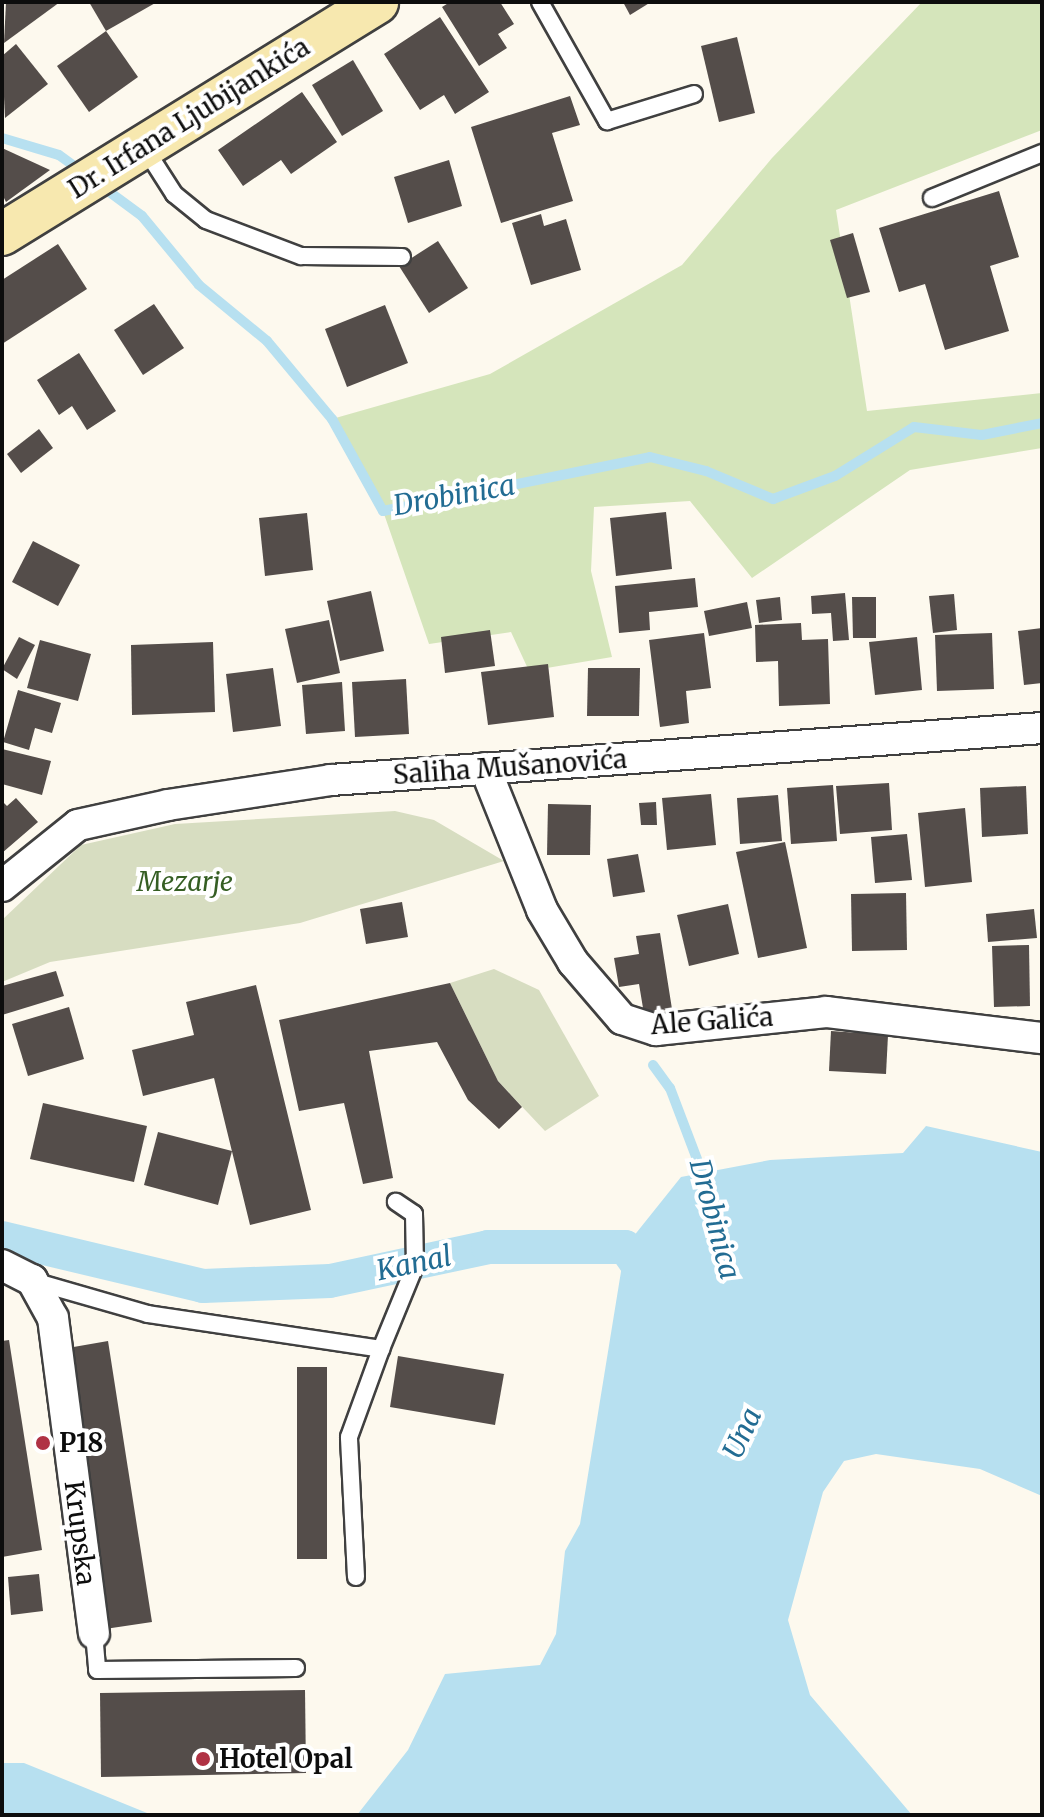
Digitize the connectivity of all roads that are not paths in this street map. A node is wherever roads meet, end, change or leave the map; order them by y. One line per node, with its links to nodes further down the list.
1 (540, 2): 3 (lane)
2 (367, 4): 4 (main road, Dr. Irfana Ljubijankića)
3 (694, 94)
4 (135, 153): 7 (main road, Dr. Irfana Ljubijankića); 8 (lane)
5 (1042, 153): 6 (lane)
6 (932, 198)
7 (2, 234)
8 (402, 257)
9 (1042, 728): 10 (street, Saliha Mušanovića)
10 (485, 768): 11 (street, Saliha Mušanovića); 12 (street, Ale Galića)
11 (2, 886)
12 (1042, 1038)
13 (396, 1202): 16 (lane)
14 (2, 1265): 15 (street)
15 (32, 1280): 16 (lane); 18 (street, Krupska)
16 (381, 1349): 17 (lane)
17 (356, 1577)
18 (94, 1633): 19 (lane)
19 (296, 1668)

